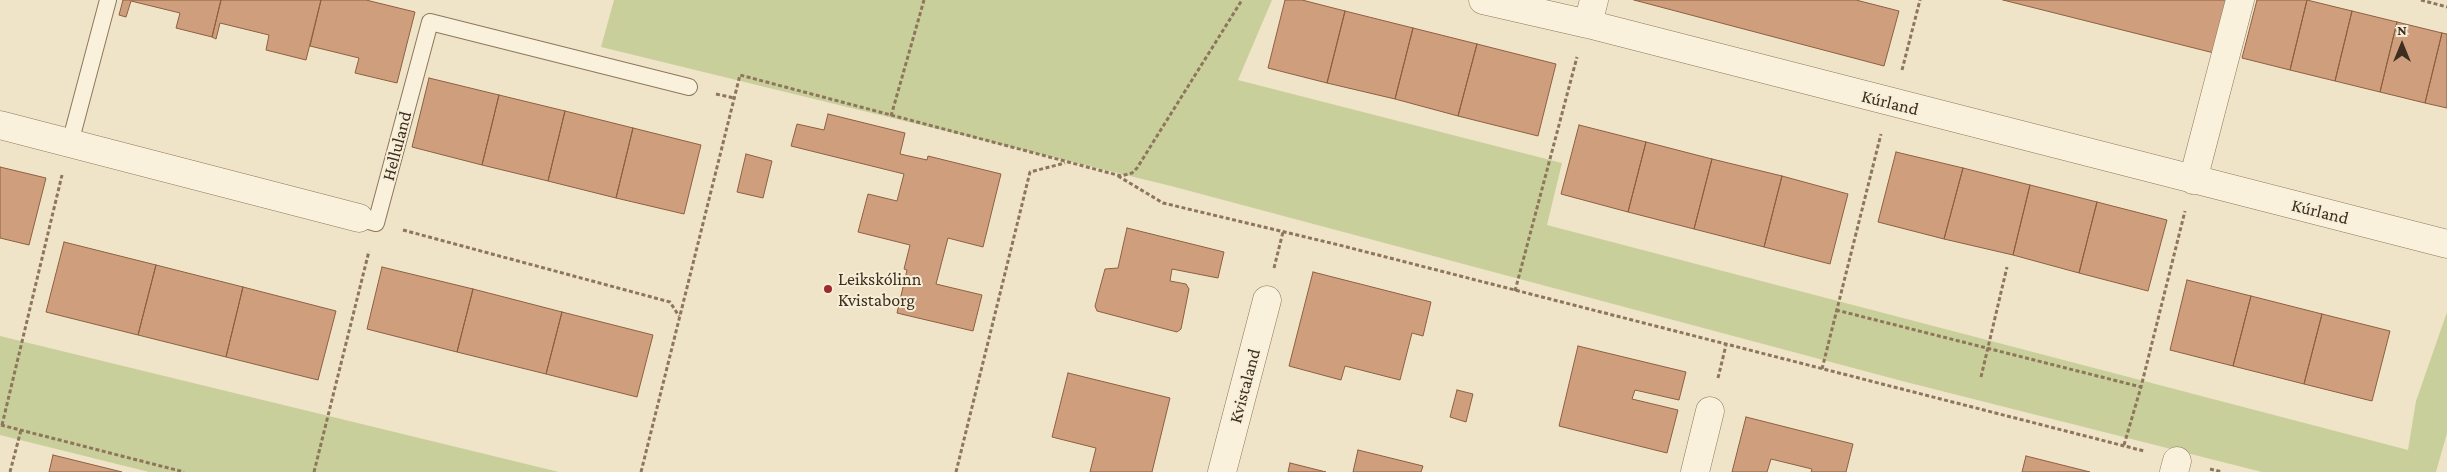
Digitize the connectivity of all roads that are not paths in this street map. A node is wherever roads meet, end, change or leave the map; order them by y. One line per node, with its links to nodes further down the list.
1 (108, 0): 7 (lane)
2 (1483, 0): 4 (street, Kúrland)
3 (2240, 0): 8 (street)
4 (1591, 12): 8 (street, Kúrland)
5 (689, 87): 9 (lane, Helluland)
6 (0, 125): 7 (street)
7 (70, 143): 9 (street)
8 (2193, 180): 10 (street, Kúrland)
9 (367, 220)
10 (2447, 244)
11 (1267, 300): 13 (street, Kvistaland)
12 (1710, 411): 14 (street)
13 (1222, 472)
14 (1694, 472)

